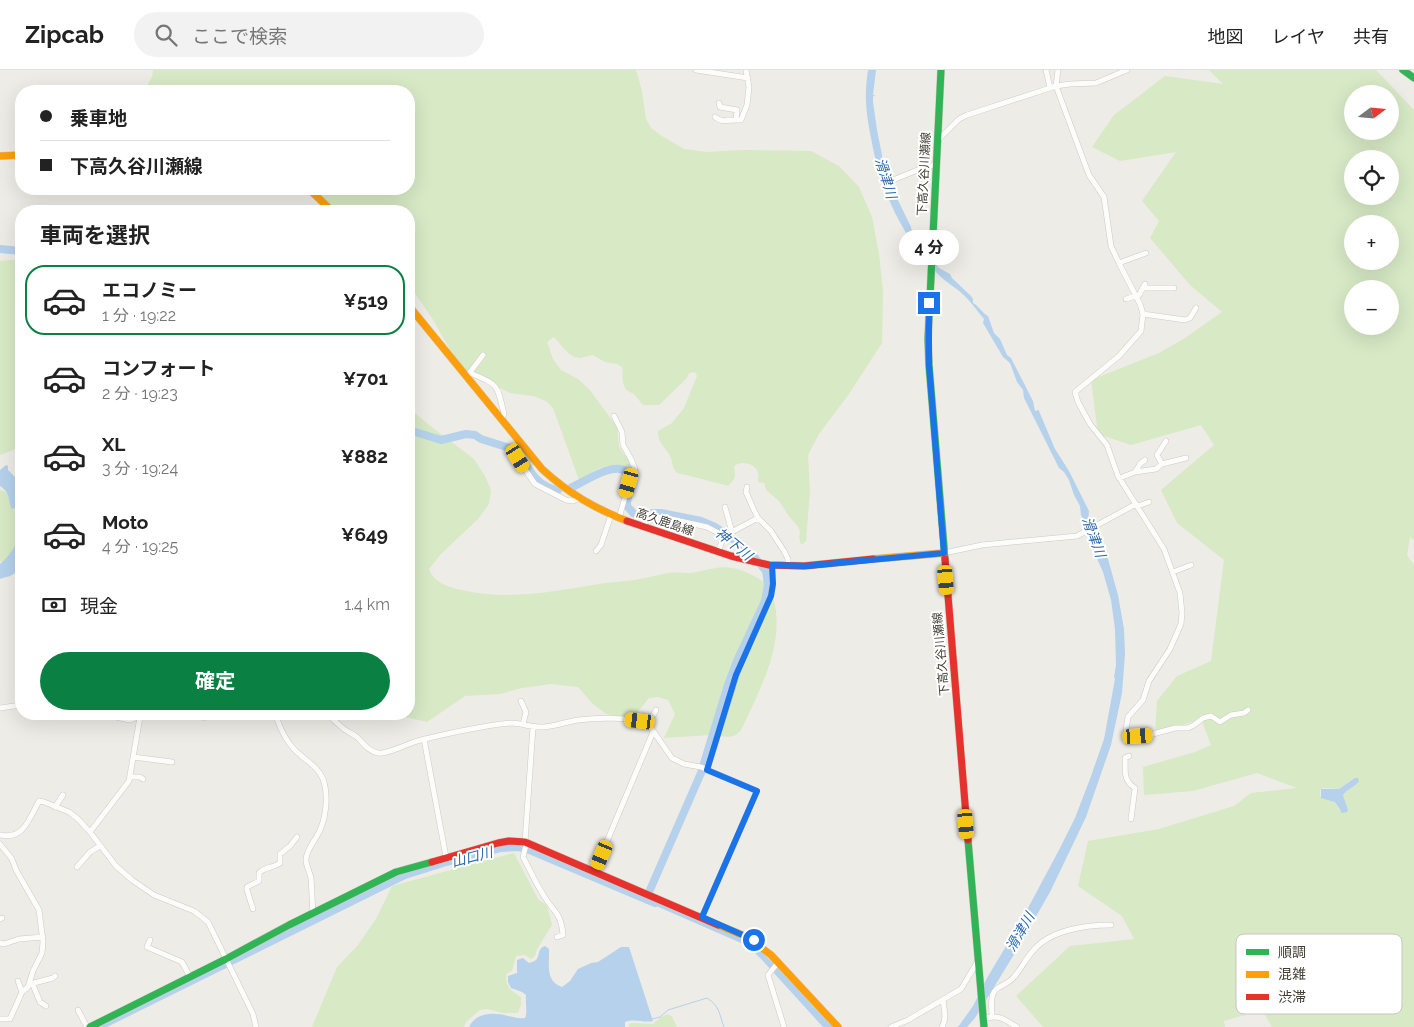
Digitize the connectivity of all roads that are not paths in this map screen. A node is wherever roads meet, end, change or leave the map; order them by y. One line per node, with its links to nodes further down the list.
1 (696, 70): 8 (street)
2 (746, 70): 8 (street)
3 (941, 70): 14 (main road, 下高久谷川瀬線)
4 (1046, 70): 10 (street)
5 (1058, 70): 10 (street)
6 (1127, 70): 10 (street)
7 (1403, 70): 9 (main road)
8 (748, 78): 13 (street)
9 (1414, 78)
10 (1053, 87): 14 (street); 22 (street)
11 (719, 102): 13 (street)
12 (715, 117): 13 (street)
13 (736, 120)
14 (938, 140): 17 (main road, 下高久谷川瀬線)
15 (15, 155): 16 (main road)
16 (0, 156)
17 (936, 165): 18 (street); 52 (main road, 下高久谷川瀬線)
18 (893, 180)
19 (315, 195): 20 (main road)
20 (326, 205)
21 (1146, 252): 22 (street)
22 (1119, 264): 24 (street)
23 (1174, 288): 24 (street)
24 (1136, 296): 25 (street); 28 (street)
25 (1126, 299)
26 (1196, 308): 28 (street)
27 (415, 313): 30 (main road, 高久鹿島線)
28 (1143, 314): 39 (street)
29 (483, 355): 30 (street)
30 (468, 375): 32 (main road, 高久鹿島線); 32 (street)
31 (614, 416): 46 (street)
32 (501, 419): 34 (main road, 高久鹿島線)
33 (1166, 441): 37 (street)
34 (518, 450): 41 (main road, 高久鹿島線); 41 (street)
35 (1186, 458): 37 (street)
36 (1146, 460): 38 (street)
37 (1162, 464): 38 (street)
38 (1135, 472): 39 (street)
39 (1120, 478): 43 (street)
40 (747, 487): 47 (street)
41 (578, 499): 45 (main road, 高久鹿島線)
42 (1149, 502): 43 (street)
43 (1137, 505): 52 (street); 56 (street)
44 (725, 507): 49 (street)
45 (611, 515): 46 (main road, 高久鹿島線); 50 (street)
46 (619, 518): 48 (main road, 高久鹿島線)
47 (758, 518): 49 (street); 55 (street)
48 (640, 526): 49 (street); 51 (main road, 高久鹿島線)
49 (728, 535): 51 (street)
50 (596, 551)
51 (718, 552): 53 (main road, 高久鹿島線)
52 (944, 553): 55 (main road, 高久鹿島線); 98 (main road, 下高久谷川瀬線)
53 (769, 565): 55 (main road, 高久鹿島線); 75 (street)
54 (1191, 565): 56 (street)
55 (788, 566)
56 (1173, 572): 69 (street)
57 (521, 701): 66 (street)
58 (15, 706): 59 (street)
59 (0, 708)
60 (656, 710): 65 (street)
61 (1248, 710): 69 (street)
62 (139, 720): 73 (street)
63 (277, 720): 91 (street)
64 (333, 720): 70 (street)
65 (645, 722): 67 (street); 68 (street)
66 (523, 724): 67 (street); 70 (street)
67 (533, 727): 84 (street)
68 (653, 732): 75 (street); 89 (street)
69 (1126, 736): 71 (street)
70 (424, 739): 87 (street)
71 (1128, 742)
72 (1129, 756): 80 (street)
73 (133, 757): 74 (street); 76 (street)
74 (172, 762)
75 (704, 768): 92 (street)
76 (130, 777): 77 (street); 81 (street)
77 (143, 779)
78 (63, 795): 79 (street)
79 (55, 807): 81 (street); 82 (street)
80 (1131, 819)
81 (90, 832): 86 (street)
82 (0, 836)
83 (298, 837): 90 (street)
84 (526, 843): 87 (main road); 89 (main road); 95 (street)
85 (0, 844): 94 (street)
86 (100, 846): 88 (street); 99 (street)
87 (446, 857): 91 (main road)
88 (77, 867)
89 (594, 872): 92 (main road)
90 (253, 909)
91 (313, 913): 99 (main road)
92 (702, 917): 100 (main road)
93 (1111, 925): 109 (street)
94 (43, 937): 97 (street); 104 (street)
95 (557, 937)
96 (150, 940): 102 (street)
97 (0, 943)
98 (979, 961): 106 (street); 112 (main road, 下高久谷川瀬線)
99 (227, 962): 102 (main road); 115 (street)
100 (778, 964): 116 (street); 117 (main road)
101 (55, 976): 104 (street)
102 (190, 977): 114 (main road)
103 (18, 981): 105 (street)
104 (30, 984): 105 (street); 107 (street)
105 (22, 992): 111 (street)
106 (943, 1000): 118 (street); 119 (street)
107 (46, 1006)
108 (78, 1010): 114 (street)
109 (992, 1017): 112 (street); 120 (street)
110 (0, 1019): 111 (street)
111 (7, 1020): 113 (street)
112 (983, 1021)
113 (10, 1027)
114 (88, 1027)
115 (256, 1027)
116 (784, 1027)
117 (838, 1027)
118 (891, 1027)
119 (942, 1027)
120 (1017, 1027)

